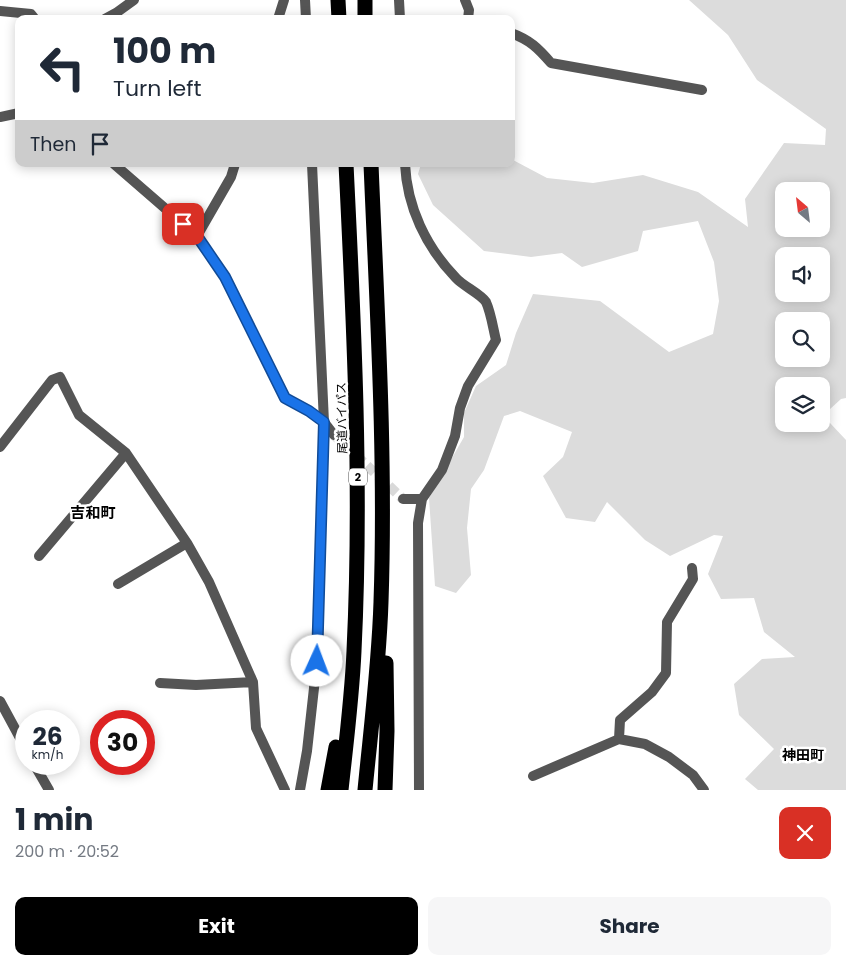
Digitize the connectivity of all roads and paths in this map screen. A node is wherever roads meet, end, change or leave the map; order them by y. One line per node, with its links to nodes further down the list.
1 (134, 0): 10 (street)
2 (284, 0): 11 (street)
3 (305, 0): 12 (street)
4 (338, 0): 13 (highway)
5 (365, 0): 14 (highway)
6 (399, 0): 15 (street)
7 (465, 0): 16 (street)
8 (0, 11): 9 (street)
9 (32, 15)
10 (112, 15)
11 (279, 15)
12 (306, 15)
13 (339, 15)
14 (365, 15)
15 (400, 15)
16 (468, 15)
17 (515, 35): 18 (street)
18 (702, 90)
19 (15, 113): 20 (street)
20 (0, 117)
21 (117, 167): 27 (street)
22 (234, 167): 27 (street)
23 (312, 167): 28 (street)
24 (346, 167): 39 (highway, 尾道バイパス / 2)
25 (371, 167): 34 (highway, 2)
26 (406, 167): 33 (street)
27 (197, 236): 28 (street)
28 (324, 422): 29 (street); 49 (street)
29 (334, 435)
30 (0, 446): 31 (street)
31 (126, 453): 35 (street); 36 (street)
32 (402, 499): 33 (street)
33 (422, 499): 54 (street)
34 (382, 529): 52 (highway, 2); 53 (highway)
35 (186, 543): 38 (street); 40 (street)
36 (39, 556)
37 (692, 568): 44 (street)
38 (118, 584)
39 (354, 654): 50 (highway); 51 (highway, 尾道バイパス / 2)
40 (253, 682): 41 (street); 48 (street)
41 (160, 683)
42 (0, 701): 43 (street)
43 (15, 729)
44 (619, 739): 46 (street); 55 (street)
45 (40, 775): 47 (street)
46 (533, 776)
47 (49, 790)
48 (285, 790)
49 (300, 790)
50 (328, 790)
51 (340, 790)
52 (365, 790)
53 (385, 790)
54 (419, 790)
55 (704, 790)

